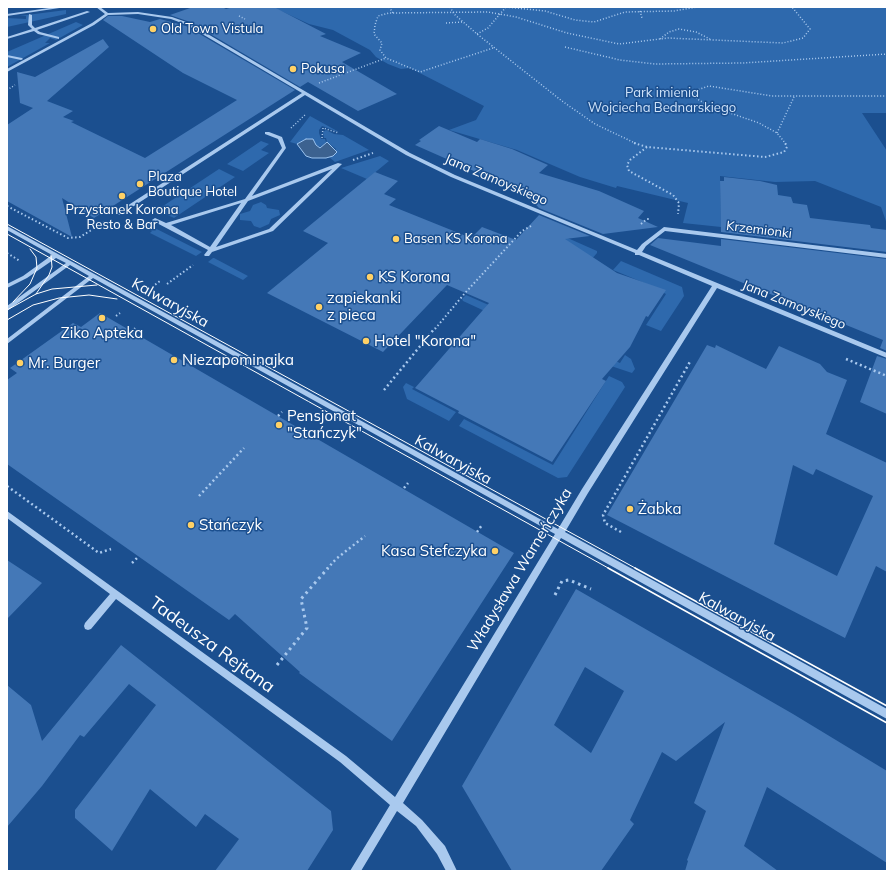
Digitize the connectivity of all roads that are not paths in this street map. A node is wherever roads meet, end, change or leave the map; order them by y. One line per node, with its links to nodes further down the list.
1 (64, 7): 5 (street)
2 (98, 7): 4 (street)
3 (88, 12): 7 (street)
4 (107, 14): 12 (street); 13 (street, Jana Zamoyskiego)
5 (7, 15)
6 (30, 15): 7 (street)
7 (34, 29): 8 (street); 9 (street)
8 (7, 38)
9 (58, 38)
10 (7, 56): 11 (street)
11 (21, 59)
12 (7, 71)
13 (305, 93): 16 (street); 21 (street, Jana Zamoyskiego)
14 (267, 133): 15 (street)
15 (247, 200): 18 (street); 20 (street); 20 (street)
16 (118, 214)
17 (154, 220): 18 (street)
18 (166, 225): 20 (street)
19 (7, 228): 23 (street, Kalwaryjska)
20 (212, 250): 22 (street)
21 (637, 254): 24 (street, Krzemionki); 28 (street, Jana Zamoyskiego)
22 (207, 255)
23 (56, 256): 25 (street, Kalwaryjska); 27 (street)
24 (887, 256)
25 (69, 263): 26 (street, Kalwaryjska); 29 (street)
26 (92, 276): 30 (street); 33 (street, Kalwaryjska)
27 (7, 286)
28 (715, 286): 31 (street, Jana Zamoyskiego); 33 (street, Władysława Warneńczyka)
29 (7, 309)
30 (7, 342)
31 (887, 356)
32 (7, 514): 34 (street, Tadeusza Rejtana)
33 (560, 534): 36 (street, Kalwaryjska); 37 (street, Władysława Warneńczyka)
34 (115, 594): 35 (street); 37 (street, Tadeusza Rejtana)
35 (88, 626)
36 (887, 714)
37 (397, 803): 38 (street, Władysława Warneńczyka); 39 (street, Tadeusza Rejtana)
38 (355, 871)
39 (452, 871)

